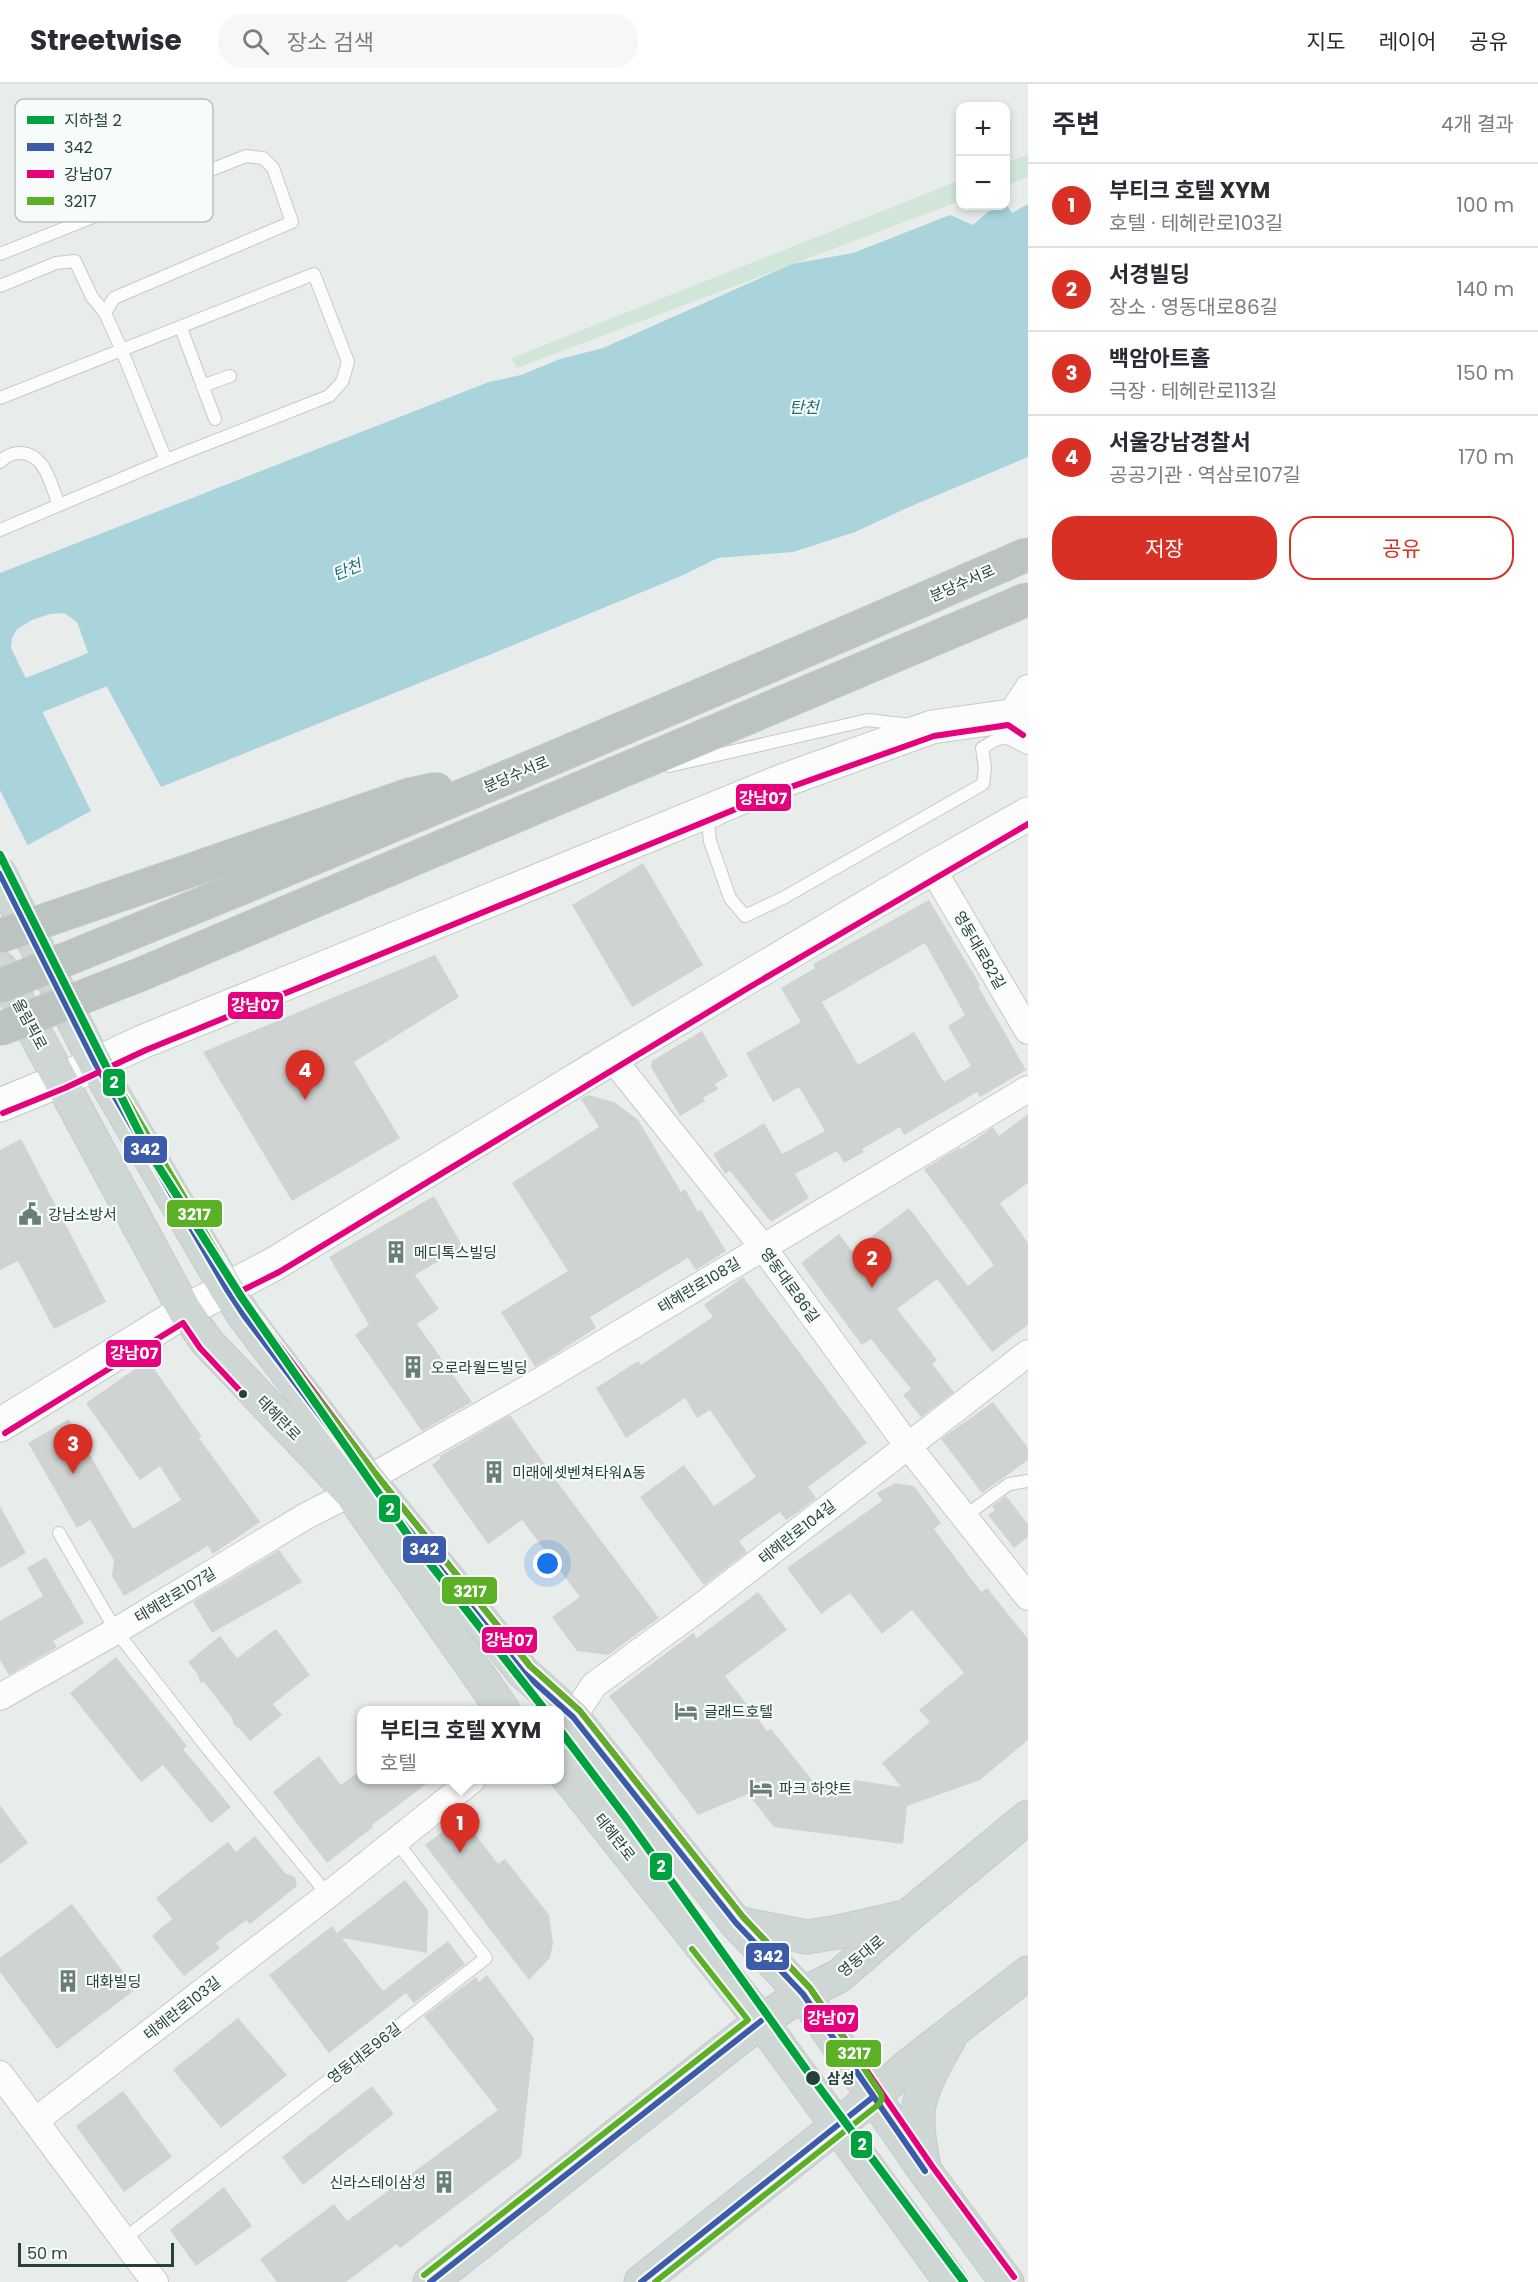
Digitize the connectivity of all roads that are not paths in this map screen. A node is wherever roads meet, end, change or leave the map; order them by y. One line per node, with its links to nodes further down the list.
1 (213, 169): 5 (lane)
2 (80, 222): 3 (lane)
3 (0, 254)
4 (0, 286): 5 (lane)
5 (105, 313): 7 (lane)
6 (181, 328): 7 (lane); 9 (lane); 12 (lane)
7 (122, 351): 10 (lane); 12 (lane)
8 (230, 376): 9 (lane)
9 (202, 386): 11 (lane)
10 (0, 398)
11 (215, 419)
12 (166, 460): 14 (lane)
13 (0, 462): 14 (lane)
14 (59, 506): 15 (lane)
15 (0, 530)
16 (1028, 554): 23 (highway, 분당수서로, bridge)
17 (1028, 599): 33 (highway, bridge)
18 (1028, 688): 20 (street)
19 (932, 727): 20 (street); 22 (lane); 24 (street)
20 (1012, 727): 21 (lane); 24 (lane)
21 (1028, 748)
22 (662, 767)
23 (518, 774): 28 (highway, 분당수서로, bridge); 29 (highway, bridge)
24 (758, 790): 36 (street)
25 (1028, 814): 26 (street)
26 (932, 868): 34 (street, 영동대로82길); 35 (street)
27 (0, 874): 36 (main road, bridge)
28 (220, 898): 30 (highway, bridge); 32 (highway, 분당수서로, bridge)
29 (0, 936)
30 (0, 959)
31 (0, 968): 37 (main road, 올림픽로, bridge)
32 (0, 986)
33 (0, 1029)
34 (1028, 1031)
35 (612, 1058): 40 (street, 영동대로86길); 41 (street)
36 (95, 1063): 37 (street); 41 (main road, 테헤란로)
37 (61, 1080): 39 (street); 42 (main road, 테헤란로)
38 (1028, 1089): 40 (street, 테헤란로108길)
39 (0, 1105)
40 (762, 1246): 45 (street, 영동대로86길); 47 (street, 테헤란로108길)
41 (226, 1288): 42 (street); 47 (main road, 테헤란로)
42 (185, 1311): 44 (street); 47 (main road, 테헤란로)
43 (1028, 1353): 45 (street, 테헤란로104길)
44 (0, 1425)
45 (908, 1446): 48 (street, 영동대로86길); 56 (street, 테헤란로104길)
46 (1028, 1481): 48 (lane)
47 (360, 1486): 51 (street, 테헤란로107길); 53 (main road, 테헤란로); 54 (main road, 테헤란로)
48 (965, 1516): 50 (street, 영동대로86길)
49 (59, 1533): 51 (lane)
50 (1028, 1598)
51 (116, 1631): 52 (street, 테헤란로107길); 61 (lane)
52 (0, 1697)
53 (500, 1706)
54 (561, 1706)
55 (564, 1709): 56 (main road, 테헤란로)
56 (573, 1717): 63 (main road, 테헤란로)
57 (564, 1772): 66 (main road, 테헤란로)
58 (466, 1784): 60 (street, 테헤란로103길)
59 (1028, 1817): 62 (main road, 영동대로)
60 (396, 1841): 61 (street, 테헤란로103길); 73 (lane, 영동대로96길)
61 (328, 1895): 70 (street, 테헤란로103길)
62 (909, 1916): 63 (main road); 65 (main road, 영동대로)
63 (736, 1923): 65 (main road, 테헤란로)
64 (1028, 1973): 67 (main road)
65 (803, 1994): 66 (main road, 영동대로); 69 (main road, 테헤란로)
66 (761, 2021): 71 (main road, 테헤란로); 75 (main road, 영동대로)
67 (954, 2030): 69 (main road); 72 (main road)
68 (0, 2074): 70 (street)
69 (873, 2097): 71 (main road); 72 (main road, 테헤란로)
70 (35, 2121): 73 (street)
71 (838, 2125): 76 (main road); 77 (main road, 테헤란로)
72 (925, 2171): 78 (main road, 테헤란로)
73 (124, 2239): 74 (street)
74 (155, 2282)
75 (430, 2282)
76 (641, 2282)
77 (951, 2282)
78 (1007, 2282)

